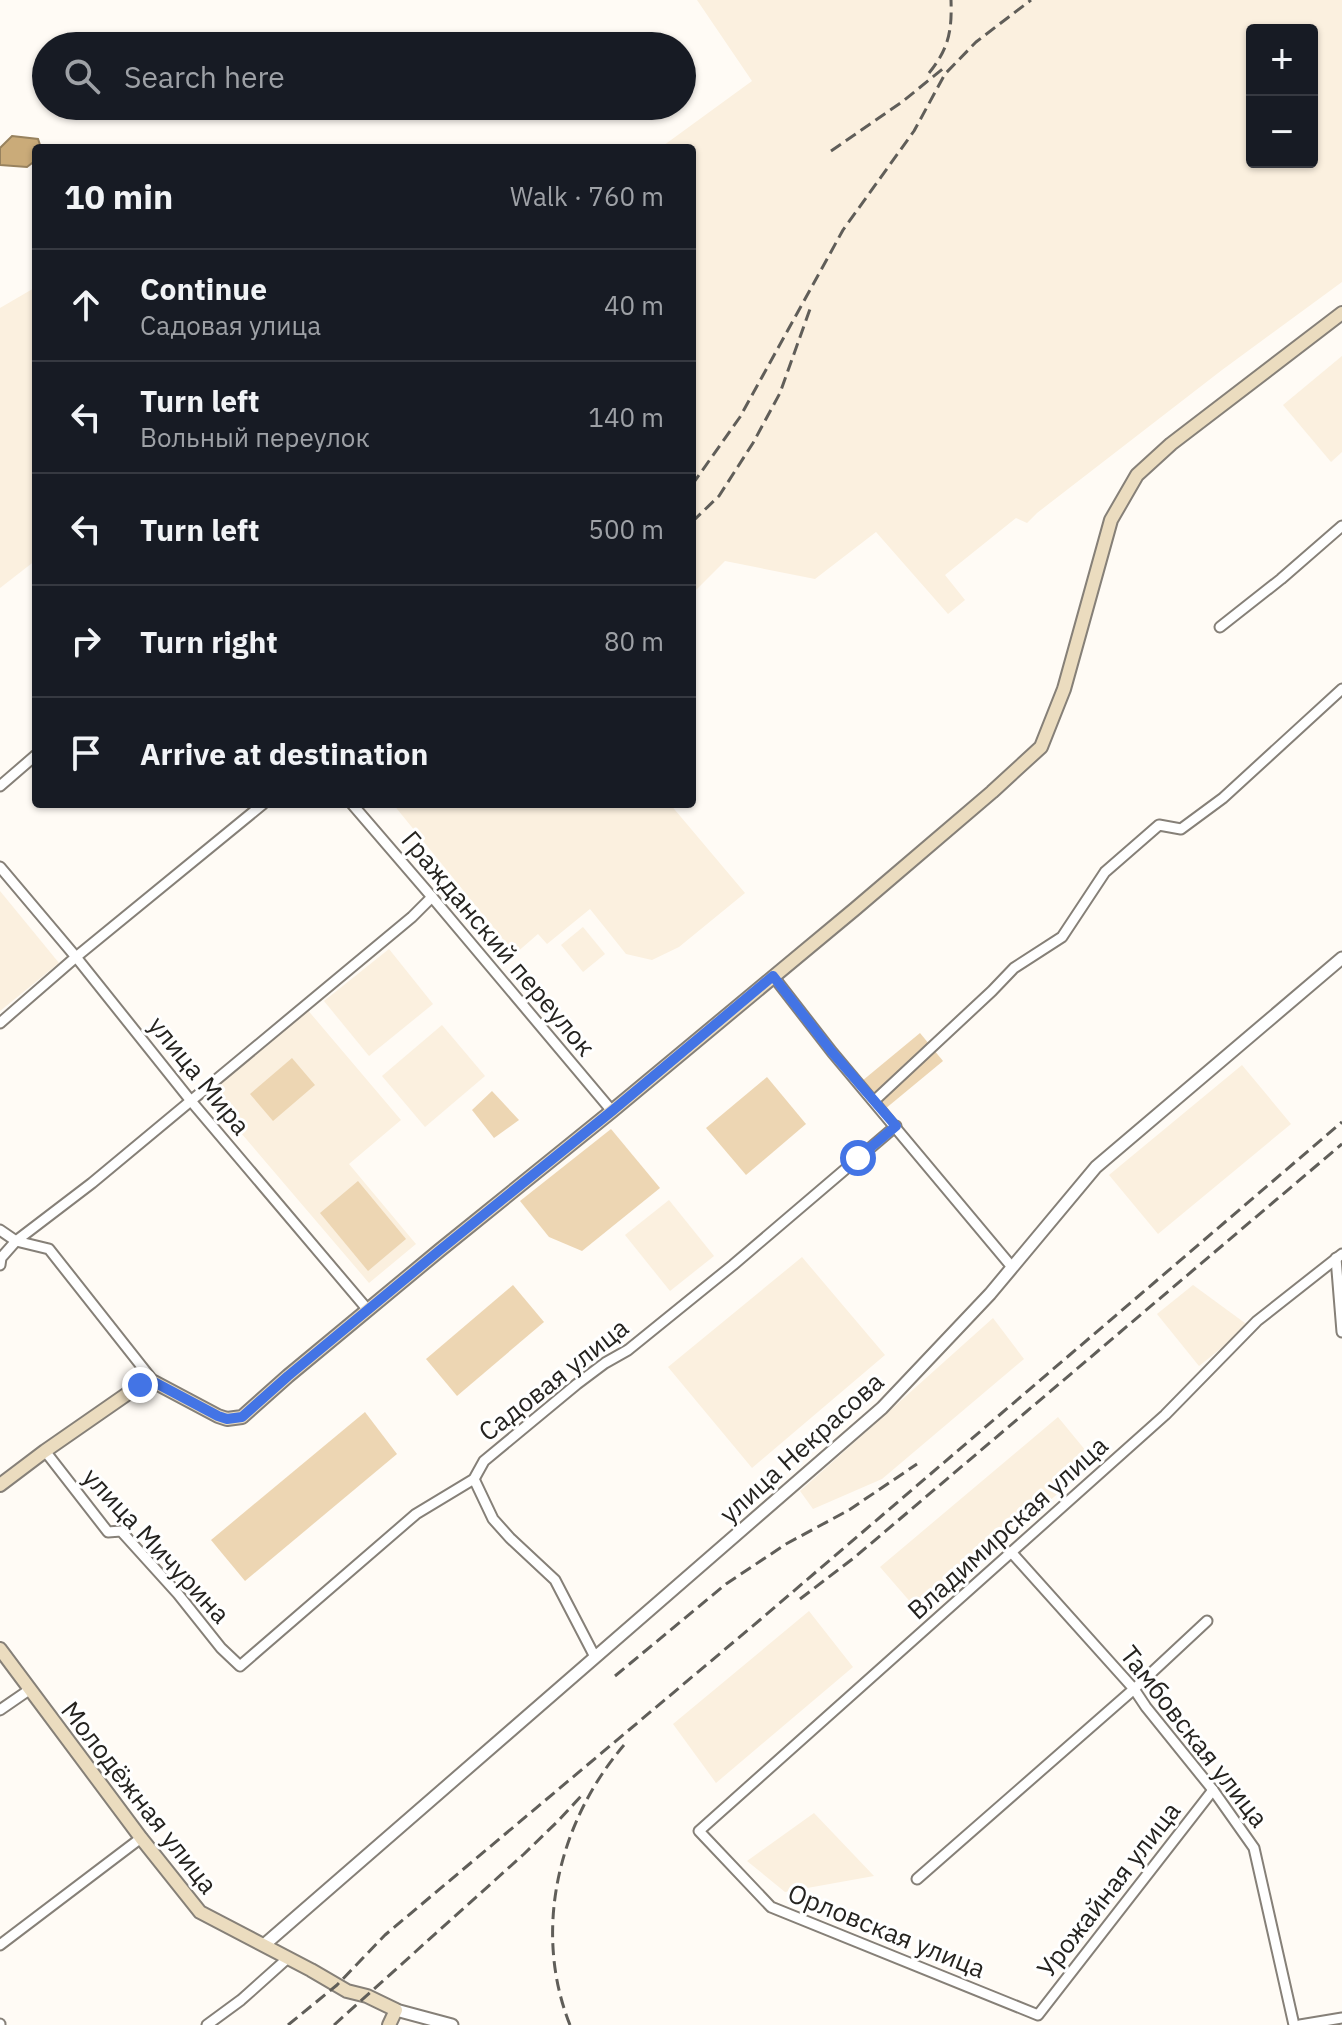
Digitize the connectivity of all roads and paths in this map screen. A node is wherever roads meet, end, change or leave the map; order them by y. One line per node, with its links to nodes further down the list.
1 (1342, 313): 13 (main road)
2 (1342, 526): 3 (street)
3 (1220, 627)
4 (1342, 689): 16 (street)
5 (32, 758): 6 (street)
6 (0, 786)
7 (258, 808): 11 (street)
8 (355, 808): 10 (street, Гражданский переулок)
9 (0, 867): 11 (street, улица Мира)
10 (432, 897): 15 (street); 17 (street, Гражданский переулок)
11 (76, 957): 14 (street); 15 (street, улица Мира)
12 (1342, 958): 23 (street, улица Некрасова)
13 (773, 976): 16 (street); 17 (main road)
14 (0, 1023)
15 (191, 1101): 20 (street); 24 (street, улица Мира)
16 (874, 1101): 18 (street)
17 (612, 1111): 24 (main road)
18 (896, 1126): 23 (street); 28 (street, Садовая улица)
19 (0, 1230): 20 (street)
20 (16, 1241): 22 (street); 26 (street)
21 (1339, 1256): 25 (street); 30 (street, Владимирская улица)
22 (0, 1265)
23 (1012, 1267): 33 (street, улица Некрасова)
24 (368, 1310): 26 (main road)
25 (1342, 1332)
26 (154, 1382): 27 (main road)
27 (45, 1451): 29 (main road); 34 (street, улица Мичурина)
28 (474, 1479): 33 (street); 34 (street, Садовая улица)
29 (0, 1485)
30 (1011, 1552): 35 (street, Тамбовская улица); 39 (street, Владимирская улица)
31 (1207, 1621): 35 (street)
32 (0, 1649): 36 (main road, Молодёжная улица)
33 (595, 1657): 43 (street, улица Некрасова)
34 (240, 1666)
35 (1134, 1689): 38 (street, Тамбовская улица); 41 (street)
36 (29, 1690): 37 (street); 40 (main road, Молодёжная улица)
37 (0, 1710)
38 (1213, 1790): 46 (street, Урожайная улица); 51 (street, Тамбовская улица)
39 (699, 1831): 46 (street, Орловская улица)
40 (141, 1838): 42 (street); 43 (main road, Молодёжная улица)
41 (917, 1879)
42 (0, 1945)
43 (264, 1945): 44 (main road, Молодёжная улица)
44 (288, 1958): 45 (main road, Молодёжная улица); 48 (street)
45 (396, 2010): 49 (main road); 50 (street)
46 (1038, 2015)
47 (1342, 2018): 51 (street)
48 (207, 2025)
49 (389, 2025)
50 (452, 2025)
51 (1297, 2025)

